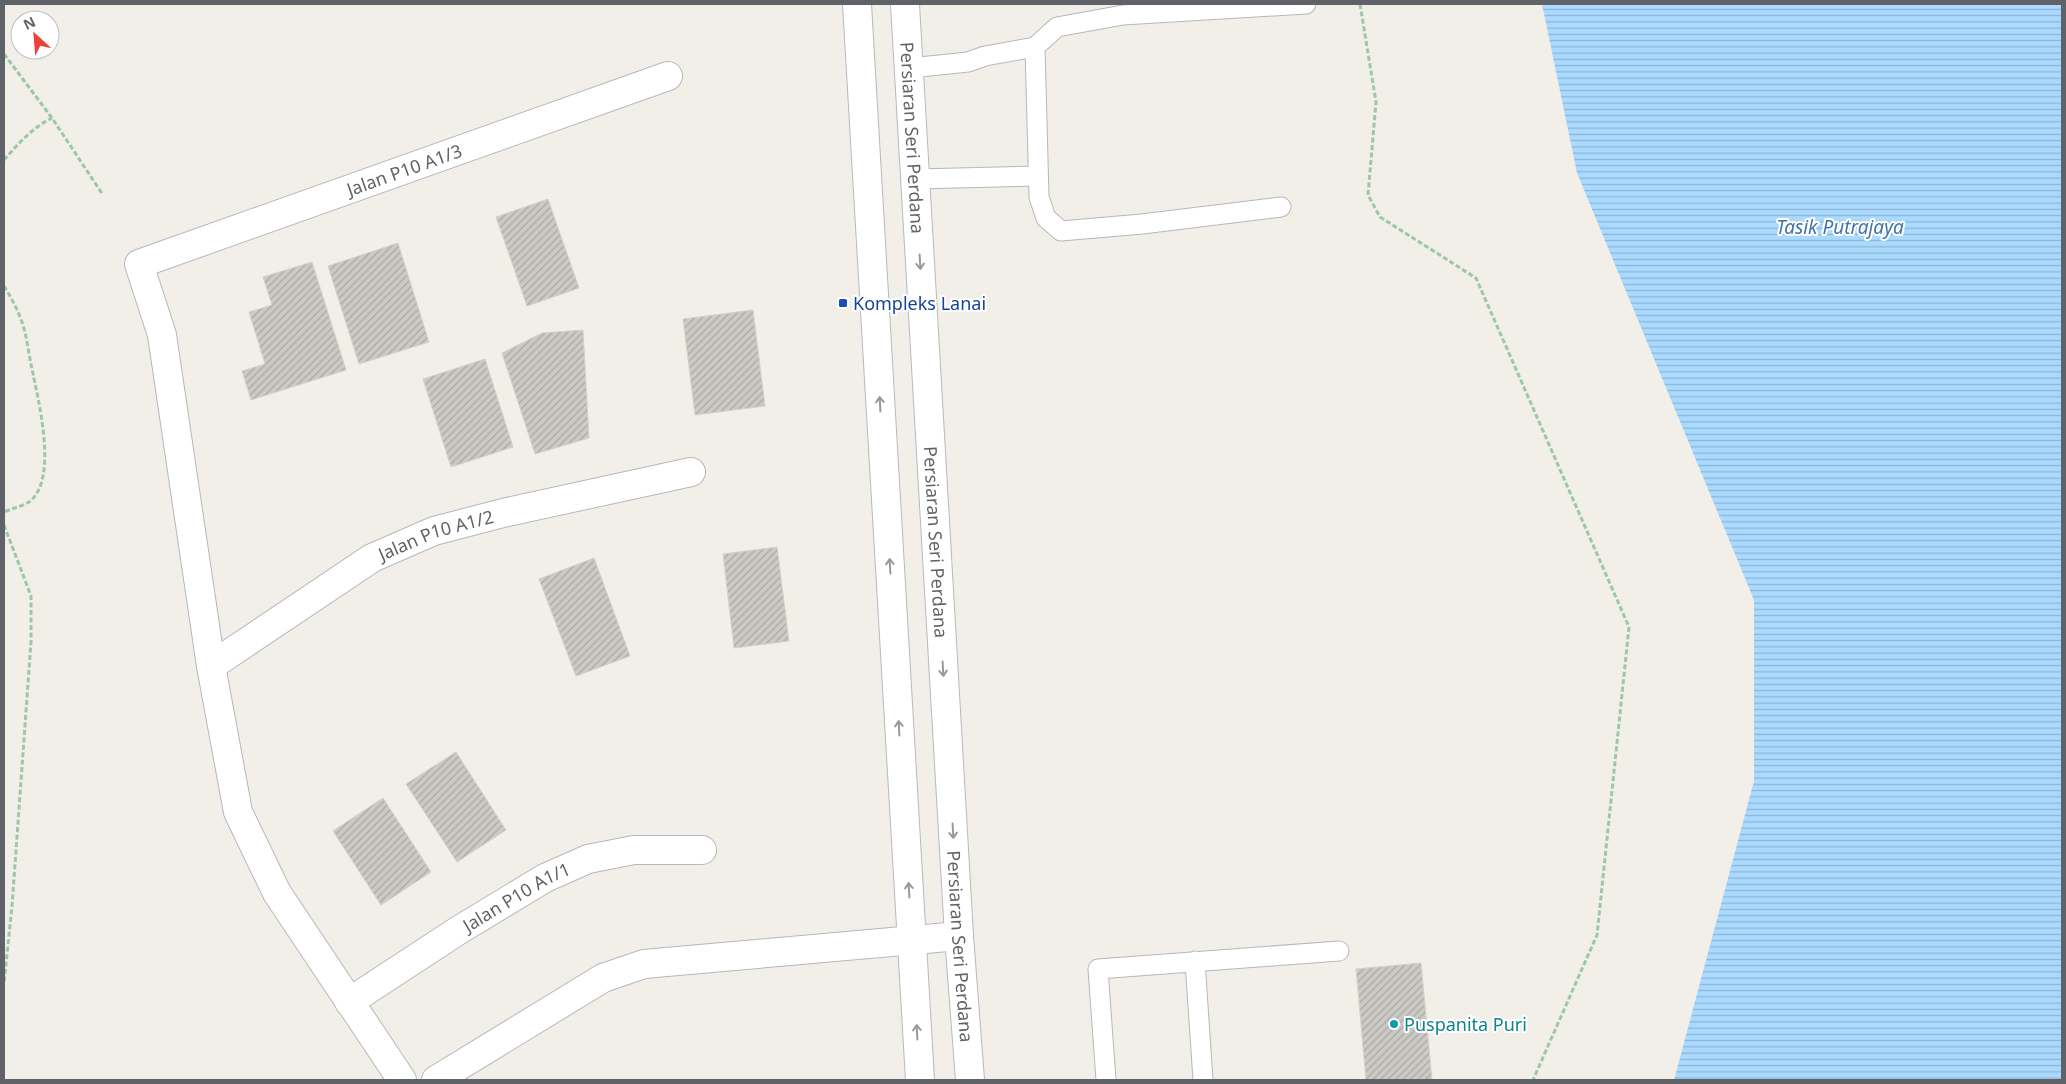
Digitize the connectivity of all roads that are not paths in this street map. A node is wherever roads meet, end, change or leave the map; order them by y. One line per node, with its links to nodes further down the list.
1 (856, 4): 14 (street, one-way to 1)
2 (905, 4): 5 (street, Persiaran Seri Perdana)
3 (1306, 4): 4 (lane)
4 (1035, 47): 5 (lane); 7 (lane)
5 (910, 68): 8 (street, Persiaran Seri Perdana)
6 (668, 76): 11 (street, Jalan P10 A1/3)
7 (1038, 176): 8 (lane); 9 (lane)
8 (916, 179): 13 (street, Persiaran Seri Perdana, one-way to 13)
9 (1281, 207)
10 (691, 472): 11 (street, Jalan P10 A1/2)
11 (211, 666): 17 (street)
12 (702, 850): 17 (street, Jalan P10 A1/1)
13 (959, 936): 14 (street); 21 (street, Persiaran Seri Perdana)
14 (912, 939): 19 (street); 20 (street, one-way to 14)
15 (1339, 951): 16 (lane)
16 (1195, 962): 22 (lane); 23 (lane)
17 (349, 1002): 18 (street)
18 (402, 1080)
19 (436, 1080)
20 (920, 1080)
21 (970, 1080)
22 (1106, 1080)
23 (1203, 1080)

